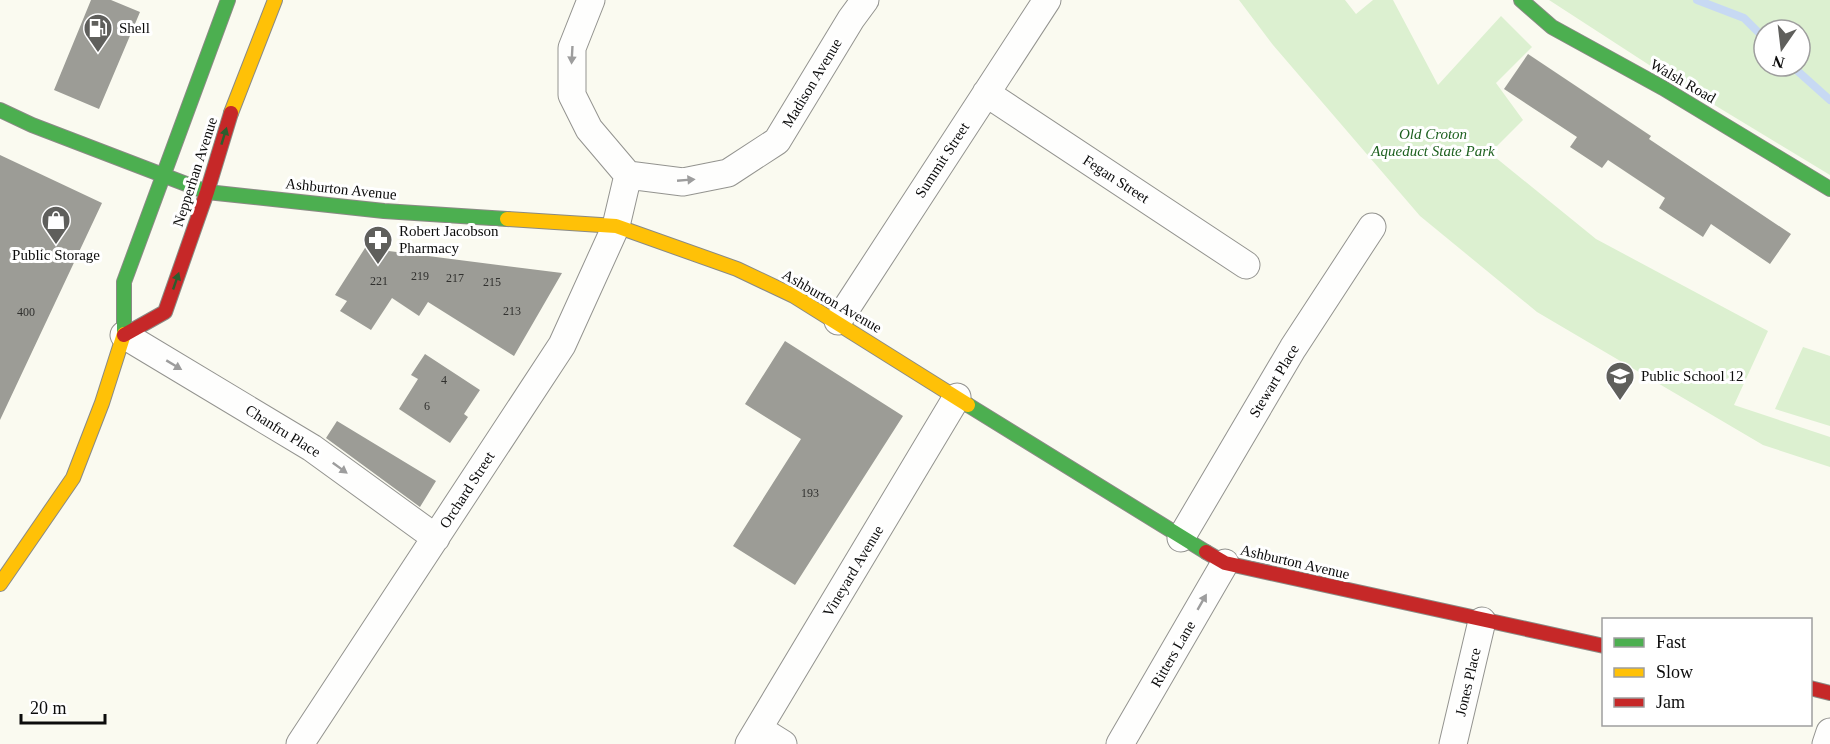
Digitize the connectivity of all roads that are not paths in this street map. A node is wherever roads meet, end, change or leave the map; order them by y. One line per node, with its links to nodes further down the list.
1 (228, 0): 9 (main road, Nepperhan Avenue)
2 (275, 0): 12 (main road, Nepperhan Avenue, one-way to 2)
3 (591, 0): 10 (street, one-way to 10)
4 (865, 0): 10 (street, Madison Avenue, one-way to 4)
5 (1047, 0): 7 (street, Summit Street)
6 (1521, 0): 11 (main road, Walsh Road)
7 (986, 93): 15 (street, Fegan Street); 16 (street, Summit Street)
8 (0, 110): 9 (main road, Ashburton Avenue)
9 (165, 175): 12 (main road, Ashburton Avenue); 17 (main road, Nepperhan Avenue)
10 (628, 175): 13 (street)
11 (1830, 189)
12 (207, 192): 13 (main road, Ashburton Avenue); 17 (main road, Nepperhan Avenue, one-way to 12)
13 (616, 226): 16 (main road, Ashburton Avenue); 19 (street, Orchard Street)
14 (1372, 227): 20 (street, Stewart Place)
15 (1246, 265)
16 (838, 321): 18 (main road, Ashburton Avenue)
17 (124, 334): 19 (street, Chanfru Place, one-way to 19); 22 (main road, Nepperhan Avenue)
18 (957, 397): 20 (main road, Ashburton Avenue); 28 (street, Vineyard Avenue)
19 (436, 538): 29 (street, Orchard Street)
20 (1181, 538): 21 (main road, Ashburton Avenue)
21 (1225, 563): 23 (main road, Ashburton Avenue); 31 (street, Ritters Lane, one-way to 21)
22 (0, 584)
23 (1482, 621): 24 (main road, Ashburton Avenue); 32 (street, Jones Place)
24 (1602, 646)
25 (1812, 688): 26 (main road)
26 (1830, 693)
27 (1830, 732): 33 (street)
28 (754, 737): 30 (street)
29 (300, 744)
30 (783, 744)
31 (1120, 744)
32 (1453, 744)
33 (1826, 744)

